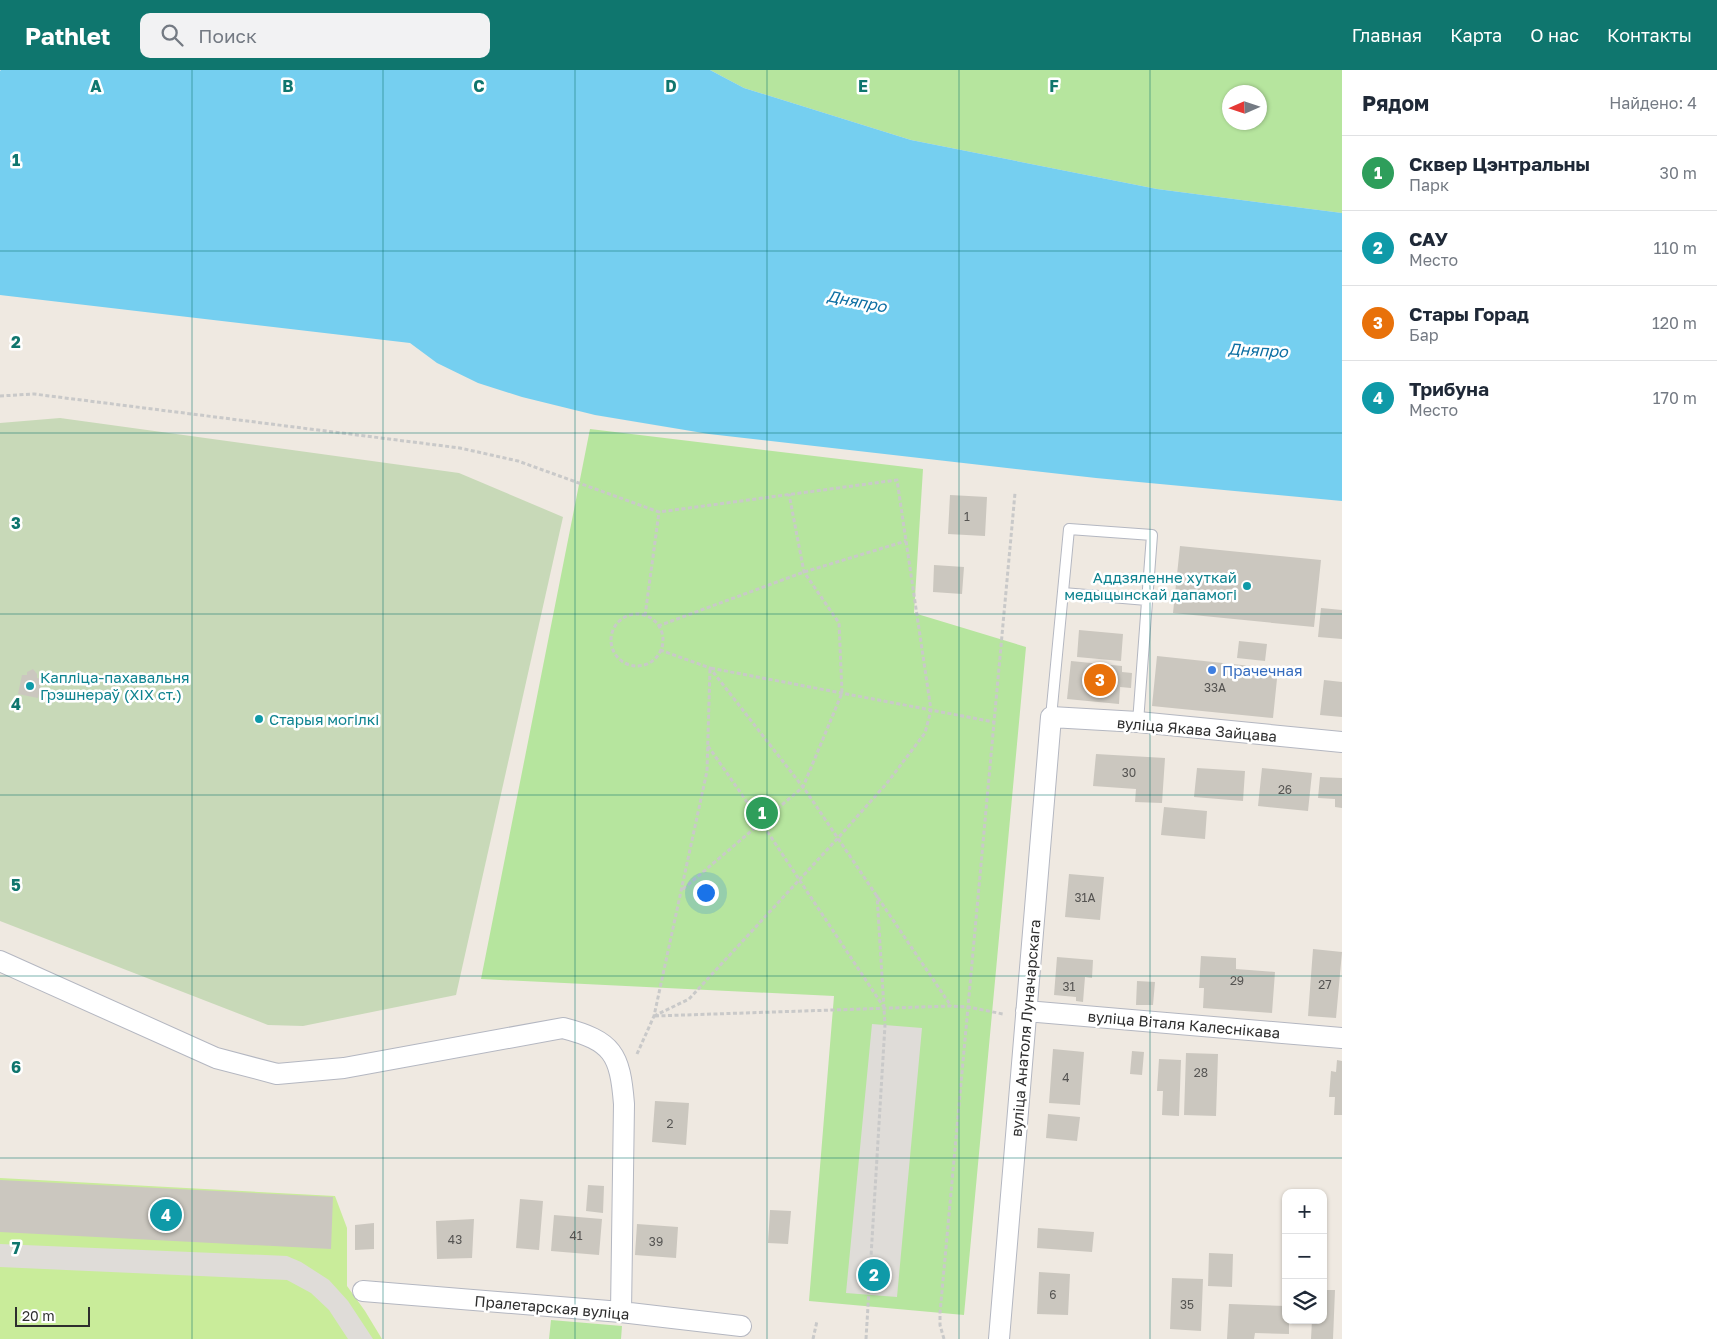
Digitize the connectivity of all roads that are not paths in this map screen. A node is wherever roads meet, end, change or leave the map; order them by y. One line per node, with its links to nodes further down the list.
1 (1063, 593): 2 (lane); 2 (lane); 3 (lane)
2 (1147, 600): 4 (lane)
3 (1051, 717): 4 (street, вуліца Якава Зайцава); 7 (street, вуліца Анатоля Луначарскага)
4 (1138, 722): 5 (street, вуліца Якава Зайцава)
5 (1342, 742)
6 (0, 961): 10 (street)
7 (1026, 1015): 8 (street, вуліца Віталя Калеснікава); 12 (street, вуліца Анатоля Луначарскага)
8 (1342, 1038)
9 (363, 1291): 10 (street, Пралетарская вуліца)
10 (621, 1312): 11 (street, Пралетарская вуліца)
11 (741, 1326)
12 (999, 1339)

